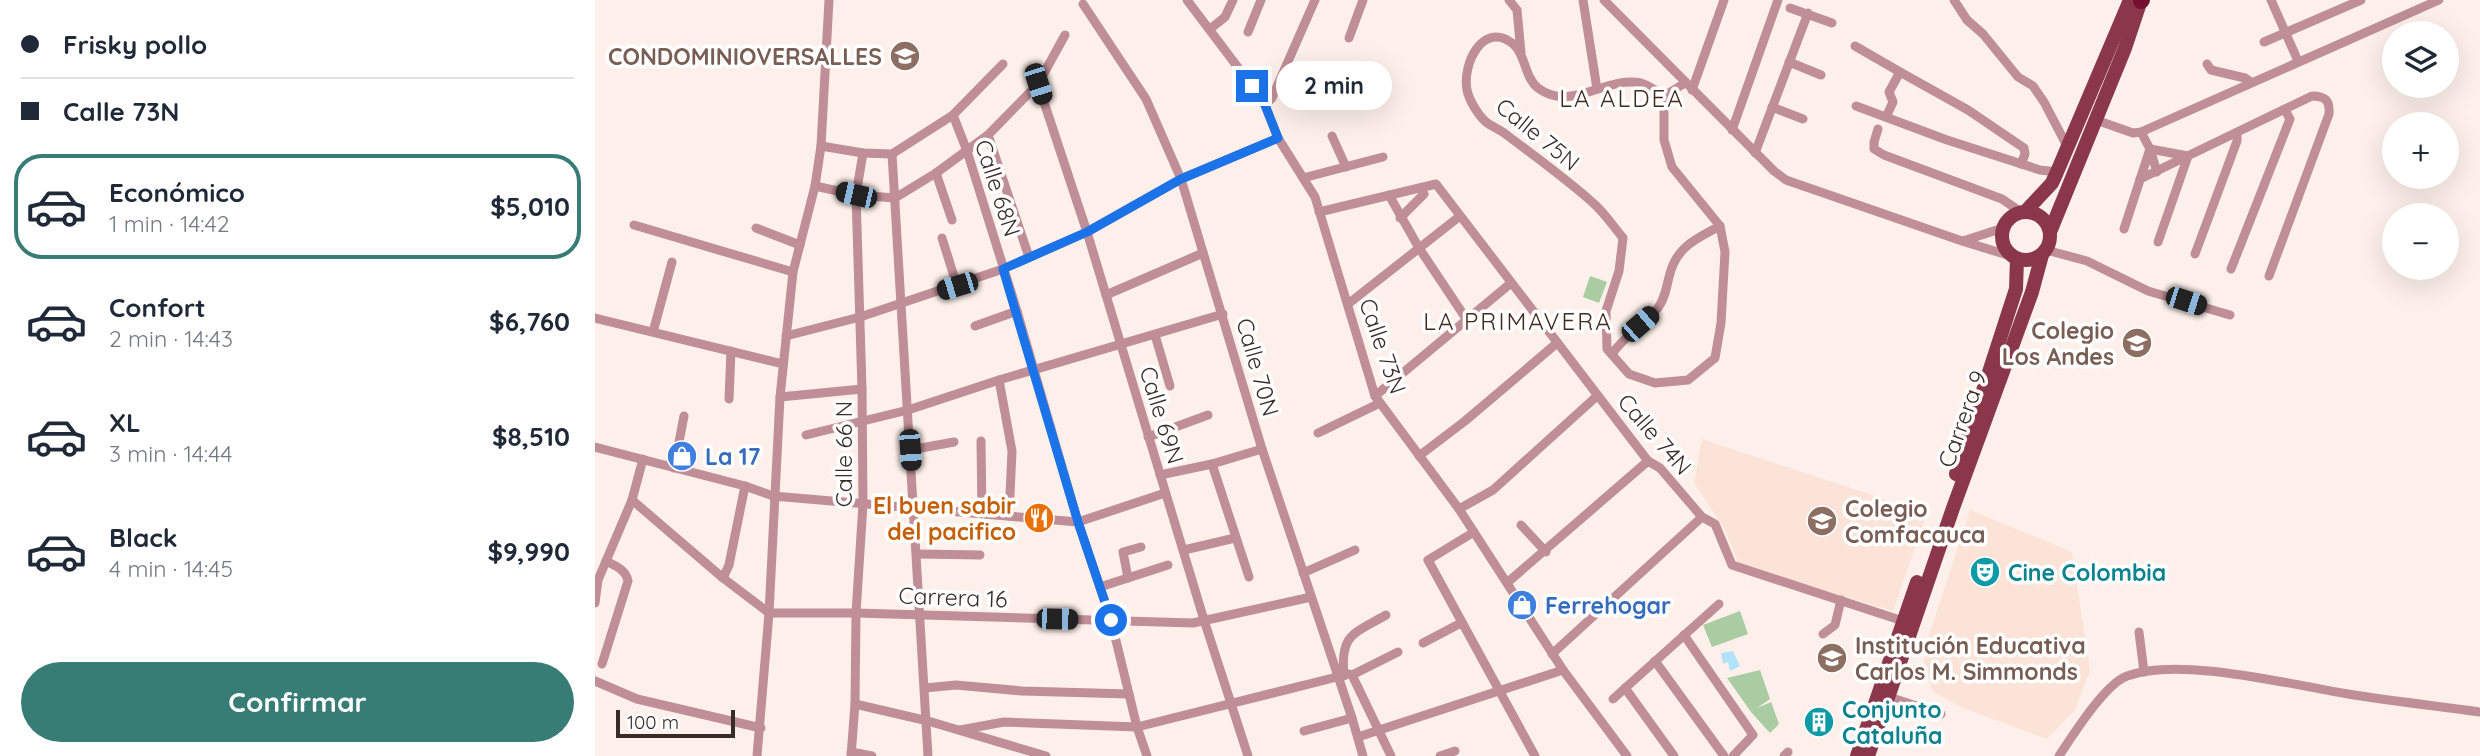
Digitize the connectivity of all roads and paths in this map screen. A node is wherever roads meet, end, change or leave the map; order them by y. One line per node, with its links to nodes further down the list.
1 (829, 0): 57 (street)
2 (1187, 0): 23 (street, Calle 73N)
3 (1220, 0): 20 (street)
4 (1233, 0): 20 (street)
5 (1261, 0): 24 (street)
6 (1315, 0): 42 (street)
7 (1363, 0): 27 (street)
8 (1509, 0): 30 (street)
9 (1583, 0): 40 (street)
10 (1724, 0): 39 (street)
11 (1778, 0): 51 (street)
12 (1954, 0): 58 (street)
13 (2139, 0): 49 (main road); 58 (main road)
14 (2271, 0): 25 (street)
15 (2361, 0): 25 (street)
16 (2439, 0): 31 (street)
17 (1607, 1): 39 (street)
18 (1083, 4): 72 (street, Calle 70N)
19 (1790, 8): 21 (street)
20 (1229, 10): 23 (street)
21 (1808, 13): 22 (street); 32 (street)
22 (1832, 23)
23 (1210, 29): 42 (street, Calle 73N)
24 (1248, 32)
25 (2285, 32): 28 (street); 31 (street)
26 (1065, 35): 38 (street)
27 (1349, 38)
28 (2264, 42)
29 (1855, 46): 35 (street)
30 (1521, 54): 40 (street, Calle 75N); 124 (street, Calle 75N)
31 (2298, 61): 37 (street)
32 (1789, 62): 36 (street); 44 (street)
33 (1003, 64): 46 (street)
34 (2207, 64): 37 (street)
35 (1900, 72): 47 (street); 66 (street)
36 (1821, 75)
37 (2251, 82): 52 (street)
38 (1038, 84): 54 (street); 89 (street, Calle 69N)
39 (1688, 87): 41 (street); 51 (street)
40 (1597, 89): 41 (street, Calle 75N)
41 (1664, 96): 85 (street)
42 (1265, 105): 56 (street, Calle 73N)
43 (1856, 106): 47 (street)
44 (1772, 107): 48 (street); 62 (street)
45 (2285, 110): 53 (street); 103 (street); 105 (street)
46 (953, 115): 60 (street, Calle 68N); 63 (street)
47 (1886, 117): 66 (street)
48 (1803, 118)
49 (2096, 121): 52 (street); 90 (main road)
50 (1878, 129): 80 (street)
51 (1732, 130): 62 (street)
52 (2141, 132): 59 (street)
53 (2237, 133): 64 (street); 98 (street)
54 (988, 135): 60 (street); 99 (street)
55 (1332, 136): 67 (street)
56 (1278, 138): 71 (street, Calle 73N); 72 (street)
57 (821, 146): 61 (street); 74 (street)
58 (2068, 148): 68 (main road)
59 (2150, 149): 64 (street); 69 (street); 73 (street)
60 (967, 151): 70 (street); 102 (street, Calle 68N)
61 (863, 153): 63 (street); 76 (street, Calle 66 N)
62 (1755, 153): 92 (street)
63 (892, 154): 78 (street)
64 (2188, 156): 69 (street); 93 (street)
65 (1383, 157): 67 (street)
66 (2021, 164): 68 (street)
67 (1346, 167): 71 (street)
68 (2057, 172): 80 (main road)
69 (2157, 172): 73 (street)
70 (936, 173): 78 (street); 83 (street)
71 (1303, 178): 79 (street, Calle 73N)
72 (1181, 179): 89 (street); 97 (street, Calle 70N)
73 (2140, 179): 88 (street)
74 (815, 186): 76 (street); 94 (street)
75 (1420, 188): 77 (street); 81 (street, Calle 74N); 82 (street)
76 (856, 195): 78 (street); 114 (street, Calle 66 N)
77 (1389, 195): 79 (street); 82 (street)
78 (895, 198): 109 (street)
79 (1319, 212): 110 (street, Calle 73N)
80 (2023, 212): 87 (main road); 90 (main road)
81 (1460, 216): 95 (street); 106 (street, Calle 74N)
82 (1400, 218): 95 (street)
83 (952, 220)
84 (634, 225): 104 (street)
85 (1720, 226): 124 (street); 124 (street)
86 (756, 228): 94 (street)
87 (2003, 228): 92 (street); 100 (main road)
88 (2124, 229)
89 (1087, 232): 99 (street); 108 (street, Calle 69N)
90 (2050, 232): 96 (main road)
91 (942, 237): 107 (street)
92 (1962, 241): 100 (street)
93 (2158, 242)
94 (800, 246): 104 (street)
95 (1419, 248): 110 (street); 116 (street)
96 (2044, 252): 100 (main road); 113 (street); 209 (main road, Carrera 9)
97 (1203, 253): 108 (street); 112 (street, Calle 70N)
98 (2195, 254)
99 (1029, 257): 102 (street)
100 (2016, 258): 191 (main road, Carrera 9)
101 (672, 262): 118 (street)
102 (1003, 269): 107 (street); 111 (street, Calle 68N)
103 (2231, 269)
104 (793, 272): 120 (street)
105 (2269, 276)
106 (1511, 283): 116 (street); 121 (street, Calle 74N)
107 (957, 286): 109 (street)
108 (1106, 295): 122 (street, Calle 69N)
109 (901, 303): 114 (street); 134 (street)
110 (1348, 304): 133 (street, Calle 73N)
111 (1017, 311): 117 (street); 126 (street, Calle 68N)
112 (1223, 314): 119 (street); 144 (street, Calle 70N)
113 (2230, 315)
114 (860, 317): 120 (street); 129 (street, Calle 66 N)
115 (595, 318): 118 (street)
116 (1467, 320): 133 (street)
117 (975, 326)
118 (653, 332): 123 (street)
119 (1155, 335): 122 (street); 128 (street)
120 (786, 336): 125 (street)
121 (1557, 343): 130 (street, Calle 74N); 146 (street)
122 (1121, 345): 126 (street); 140 (street, Calle 69N)
123 (731, 351): 125 (street); 132 (street)
124 (1612, 354)
125 (783, 364): 131 (street)
126 (1034, 370): 127 (street); 162 (street, Calle 68N)
127 (999, 380): 134 (street); 160 (street)
128 (1170, 386)
129 (862, 389): 131 (street); 137 (street, Calle 66 N)
130 (1597, 396): 148 (street, Calle 74N); 158 (street)
131 (780, 397): 154 (street)
132 (729, 399)
133 (1378, 399): 138 (street); 146 (street, Calle 73N)
134 (908, 410): 137 (street); 145 (street)
135 (1208, 415): 140 (street)
136 (684, 416): 150 (street)
137 (863, 422): 139 (street); 156 (street, Calle 66 N)
138 (1318, 433)
139 (806, 435)
140 (1149, 437): 151 (street, Calle 69N)
141 (981, 441): 159 (street)
142 (954, 442): 145 (street)
143 (595, 447): 147 (street)
144 (1262, 449): 149 (street); 174 (street, Calle 70N)
145 (910, 450): 157 (street)
146 (1419, 456): 158 (street, Calle 73N)
147 (643, 460): 150 (street); 155 (street)
148 (1648, 461): 161 (street, Calle 74N); 169 (street)
149 (1212, 464): 151 (street); 165 (street)
150 (674, 468): 152 (street)
151 (1160, 475): 153 (street, Calle 69N)
152 (745, 486): 154 (street); 176 (street)
153 (1165, 493): 162 (street); 167 (street, Calle 69N)
154 (773, 496): 156 (street); 185 (street)
155 (632, 500): 172 (street); 176 (street)
156 (863, 504): 157 (street); 186 (street, Calle 66 N)
157 (914, 508): 159 (street); 170 (street)
158 (1459, 509): 164 (street, Calle 73N)
159 (982, 514): 160 (street)
160 (1009, 516): 162 (street)
161 (1702, 517): 182 (street, Calle 74N); 198 (street)
162 (1078, 522): 180 (street, Calle 68N)
163 (1521, 525): 169 (street)
164 (1474, 532): 179 (street, Calle 73N); 192 (street)
165 (1235, 538): 167 (street); 175 (street)
166 (1141, 547): 177 (street)
167 (1184, 550): 190 (street, Calle 69N)
168 (1355, 550): 174 (street)
169 (1546, 552): 179 (street)
170 (917, 554): 171 (street); 188 (street)
171 (980, 555)
172 (606, 561): 178 (street); 200 (street)
173 (1168, 565): 177 (street)
174 (1303, 573): 181 (street, Calle 70N)
175 (1249, 577)
176 (723, 578): 185 (street)
177 (1128, 578): 180 (street)
178 (596, 579): 183 (street)
179 (1508, 582): 198 (street, Calle 73N)
180 (1100, 587): 189 (street, Calle 68N)
181 (1311, 597): 190 (street, Carrera 16); 203 (street, Calle 70N)
182 (1841, 600): 191 (street, Calle 74N); 194 (street)
183 (595, 603)
184 (1719, 604): 195 (street)
185 (769, 612): 186 (street, Carrera 16); 218 (street)
186 (856, 612): 188 (street, Carrera 16); 211 (street, Calle 66 N)
187 (1386, 615): 203 (street)
188 (921, 616): 189 (street, Carrera 16); 205 (street)
189 (1111, 620): 190 (street, Carrera 16); 208 (street, Calle 68N)
190 (1204, 620): 212 (street, Calle 69N)
191 (1903, 621): 239 (main road, Carrera 9)
192 (1461, 623): 196 (street); 207 (street)
193 (2139, 632): 202 (street)
194 (1823, 634)
195 (1684, 635): 199 (street); 238 (street)
196 (1423, 643)
197 (1398, 652): 203 (street)
198 (1552, 654): 201 (street, Calle 73N)
199 (1655, 661): 206 (street); 237 (street)
200 (602, 664)
201 (1563, 670): 207 (street); 235 (street, Calle 73N)
202 (2144, 671): 213 (street); 241 (street)
203 (1345, 676): 212 (street); 215 (street, Calle 70N); 219 (street)
204 (595, 681): 218 (street)
205 (925, 688): 208 (street); 216 (street)
206 (1625, 688): 210 (street); 236 (street)
207 (1498, 691): 219 (street); 234 (street)
208 (1129, 694): 217 (street, Calle 68N)
209 (1889, 697): 214 (street); 240 (main road, Carrera 9)
210 (1613, 699)
211 (855, 704): 216 (street); 224 (street, Calle 66 N)
212 (1230, 705): 217 (street); 230 (street, Calle 69N)
213 (2480, 712)
214 (1941, 714)
215 (1352, 718): 221 (street); 222 (street, Calle 70N)
216 (928, 721): 220 (street); 227 (street)
217 (1137, 727): 220 (street); 229 (street, Calle 68N)
218 (761, 728): 225 (street)
219 (1378, 729): 222 (street); 232 (street)
220 (960, 730): 228 (street)
221 (1304, 731)
222 (1358, 737): 231 (street, Calle 70N)
223 (1455, 751): 233 (street)
224 (851, 754): 226 (street)
225 (757, 756)
226 (872, 756)
227 (928, 756)
228 (1043, 756)
229 (1147, 756)
230 (1248, 756)
231 (1363, 756)
232 (1391, 756)
233 (1440, 756)
234 (1535, 756)
235 (1627, 756)
236 (1674, 756)
237 (1724, 756)
238 (1733, 756)
239 (1857, 756)
240 (1868, 756)
241 (2059, 756)

